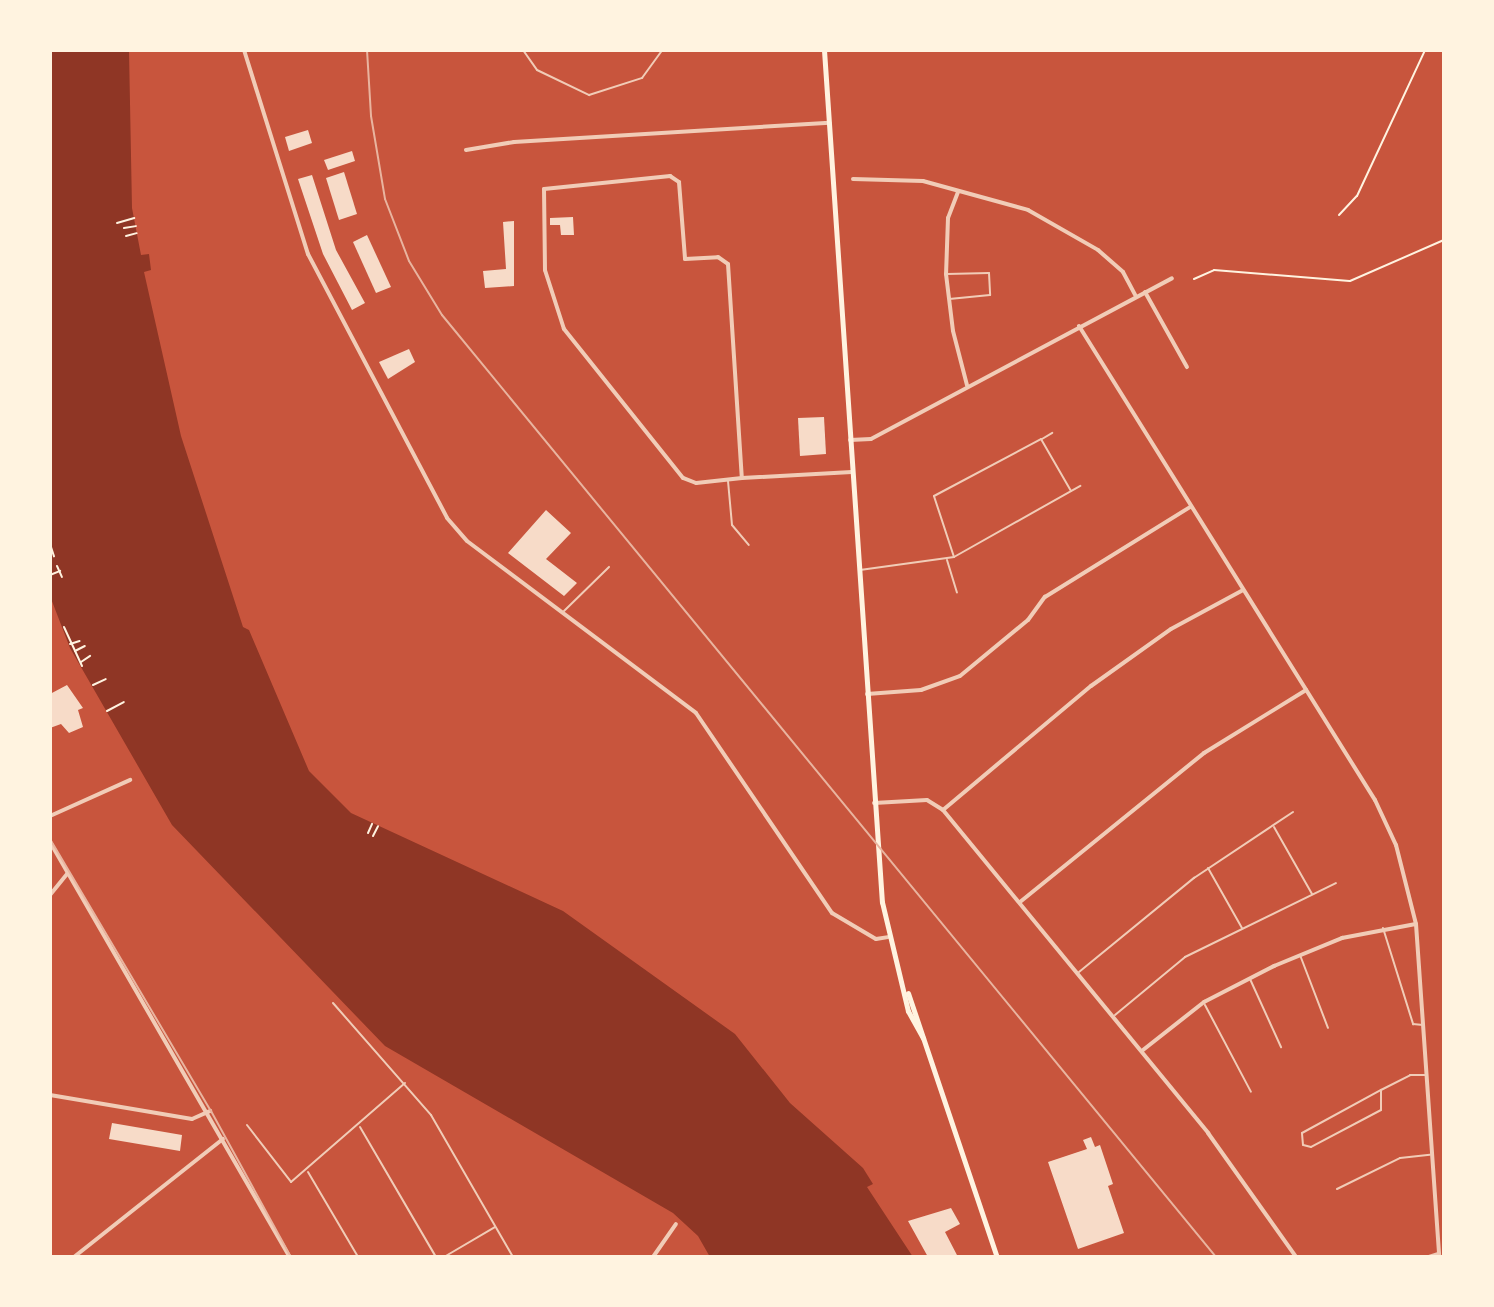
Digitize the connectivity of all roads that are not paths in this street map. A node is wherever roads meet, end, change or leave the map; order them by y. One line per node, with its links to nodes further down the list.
1 (244, 50): 33 (street)
2 (523, 50): 3 (lane)
3 (662, 50)
4 (824, 50): 5 (main road)
5 (829, 123): 6 (street); 19 (main road)
6 (466, 150)
7 (853, 179): 8 (street)
8 (958, 192): 9 (street); 12 (street)
9 (946, 274): 13 (street); 13 (lane)
10 (1172, 278): 11 (street)
11 (1145, 291): 12 (street); 15 (street)
12 (1136, 296): 14 (street)
13 (948, 299): 16 (street)
14 (1079, 326): 16 (street); 25 (street)
15 (1187, 367)
16 (967, 385): 19 (street)
17 (1052, 433): 18 (lane)
18 (1041, 439): 24 (lane); 27 (lane)
19 (850, 440): 20 (main road)
20 (852, 472): 21 (street); 30 (main road)
21 (742, 478): 22 (street); 22 (street)
22 (728, 479): 26 (lane)
23 (1080, 486): 24 (lane)
24 (1071, 491): 27 (lane)
25 (1190, 507): 31 (street); 35 (street)
26 (749, 545)
27 (954, 557): 28 (lane)
28 (947, 560): 30 (lane); 32 (lane)
29 (609, 567): 33 (lane)
30 (858, 570): 35 (main road)
31 (1243, 590): 34 (street); 38 (street)
32 (957, 593)
33 (564, 611): 52 (street)
34 (1306, 690): 48 (street); 49 (street)
35 (867, 694): 37 (main road)
36 (130, 780): 40 (street)
37 (874, 803): 38 (street); 52 (main road)
38 (943, 810): 48 (street)
39 (1293, 812): 41 (lane)
40 (50, 816)
41 (1273, 826): 43 (lane); 46 (lane)
42 (50, 842): 44 (street)
43 (1208, 868): 51 (lane); 54 (lane)
44 (68, 873): 47 (street); 68 (street)
45 (1336, 883): 46 (lane)
46 (1312, 894): 51 (lane)
47 (50, 895)
48 (1020, 902): 54 (street)
49 (1416, 924): 50 (street); 59 (street)
50 (1383, 928): 53 (street); 59 (lane)
51 (1243, 929): 58 (lane)
52 (888, 937): 85 (main road)
53 (1300, 955): 55 (street); 60 (lane)
54 (1078, 973): 58 (street)
55 (1250, 979): 56 (street); 61 (lane)
56 (1204, 1002): 62 (street); 66 (lane)
57 (333, 1003): 64 (lane)
58 (1114, 1016): 62 (street)
59 (1424, 1026): 63 (street)
60 (1328, 1028)
61 (1281, 1047)
62 (1142, 1050): 86 (street)
63 (1427, 1075): 65 (lane); 72 (street)
64 (405, 1082): 70 (lane); 76 (lane)
65 (1381, 1090): 65 (lane)
66 (1251, 1092)
67 (50, 1095): 68 (street)
68 (210, 1111): 71 (street)
69 (247, 1125): 73 (lane)
70 (360, 1126): 73 (lane); 81 (lane)
71 (223, 1139): 78 (street); 79 (street)
72 (1431, 1154): 74 (lane); 77 (street)
73 (308, 1172): 80 (lane)
74 (1337, 1189)
75 (676, 1224): 84 (street)
76 (495, 1227): 82 (lane); 83 (lane)
77 (1438, 1255): 87 (street)
78 (74, 1257)
79 (290, 1257)
80 (358, 1257)
81 (436, 1257)
82 (444, 1257)
83 (513, 1257)
84 (653, 1257)
85 (997, 1257)
86 (1296, 1257)
87 (1429, 1257)

